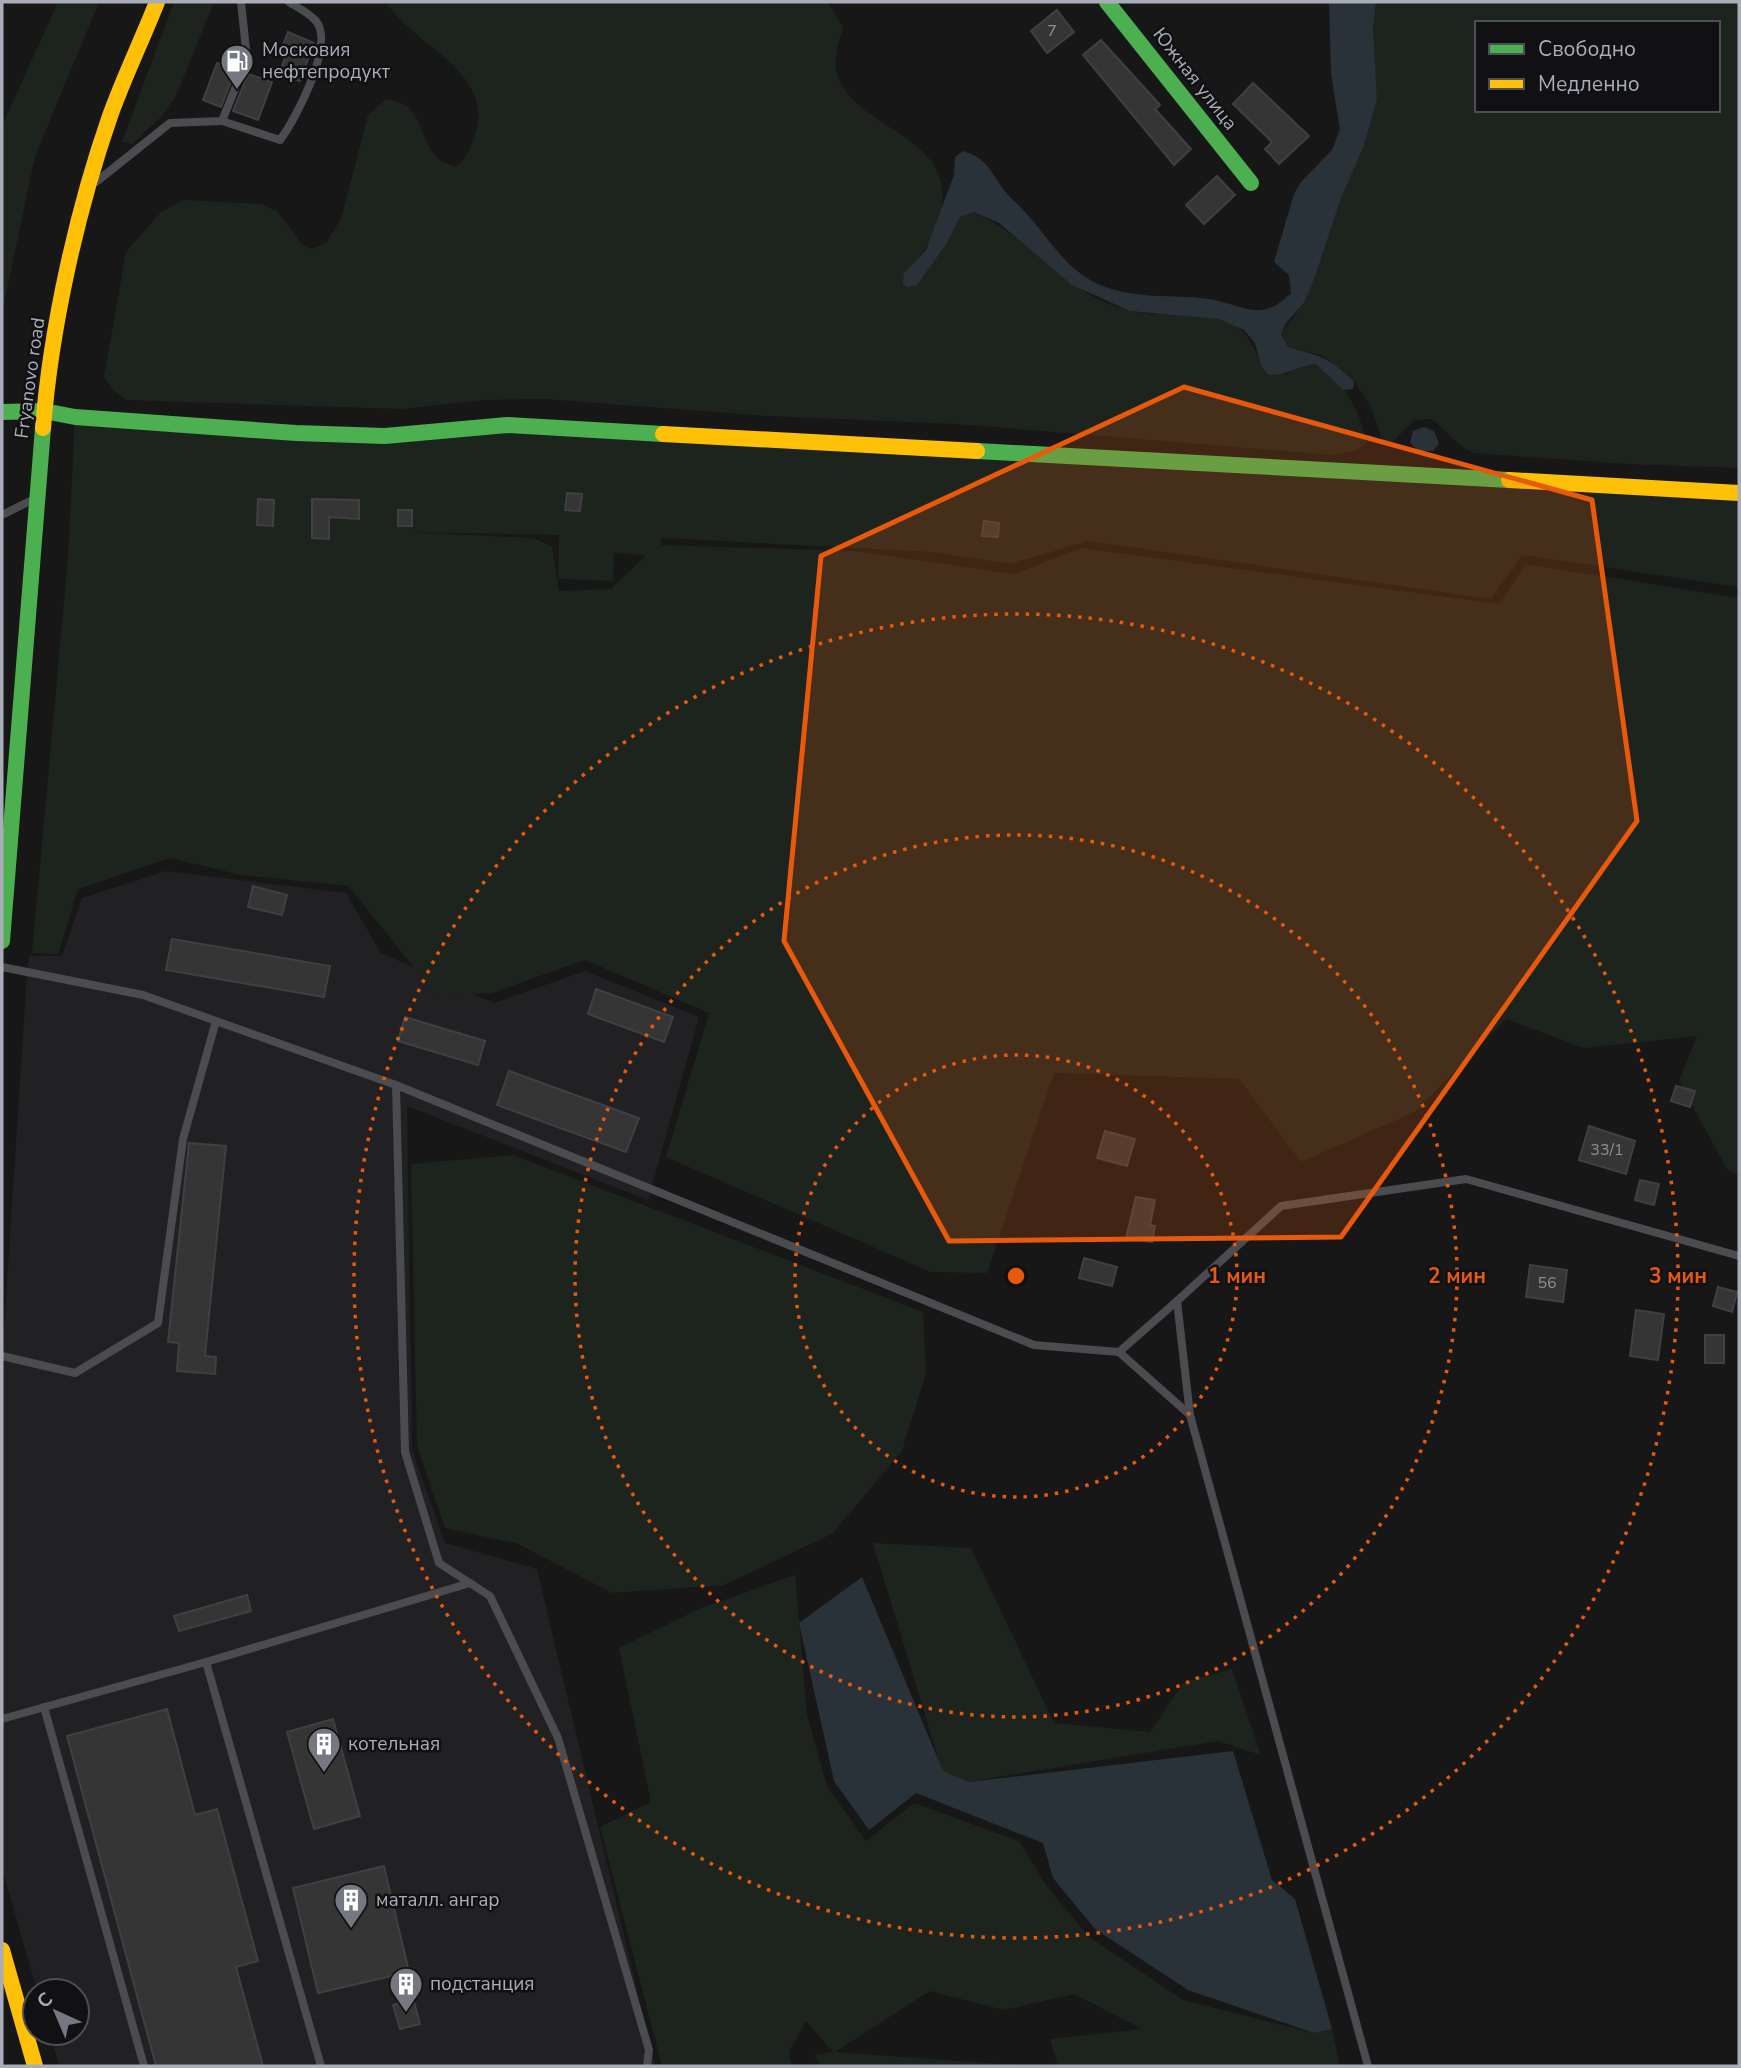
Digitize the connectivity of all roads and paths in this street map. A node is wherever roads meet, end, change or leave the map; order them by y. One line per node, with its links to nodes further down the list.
1 (156, 2): 7 (street, Fryanovo road)
2 (241, 2): 5 (lane)
3 (289, 2): 5 (lane)
4 (1107, 2): 6 (street, Южная улица)
5 (222, 121): 7 (lane)
6 (1251, 183)
7 (86, 191): 8 (street, Fryanovo road)
8 (44, 411): 9 (street); 10 (street); 11 (street, Fryanovo road)
9 (2, 412)
10 (1739, 493)
11 (37, 497): 12 (lane); 13 (street, Fryanovo road)
12 (2, 515)
13 (2, 941)
14 (2, 967): 15 (lane)
15 (216, 1021): 16 (lane); 20 (lane)
16 (396, 1085): 19 (lane); 22 (lane)
17 (1739, 1256): 18 (lane)
18 (1177, 1301): 19 (lane); 21 (lane)
19 (1119, 1352): 21 (lane)
20 (2, 1356)
21 (1190, 1415): 31 (lane)
22 (470, 1583): 23 (lane); 30 (lane)
23 (206, 1662): 24 (lane); 29 (lane)
24 (44, 1707): 25 (lane); 28 (lane)
25 (2, 1718)
26 (2, 1950): 27 (street)
27 (35, 2066)
28 (144, 2066)
29 (321, 2066)
30 (647, 2066)
31 (1368, 2066)

